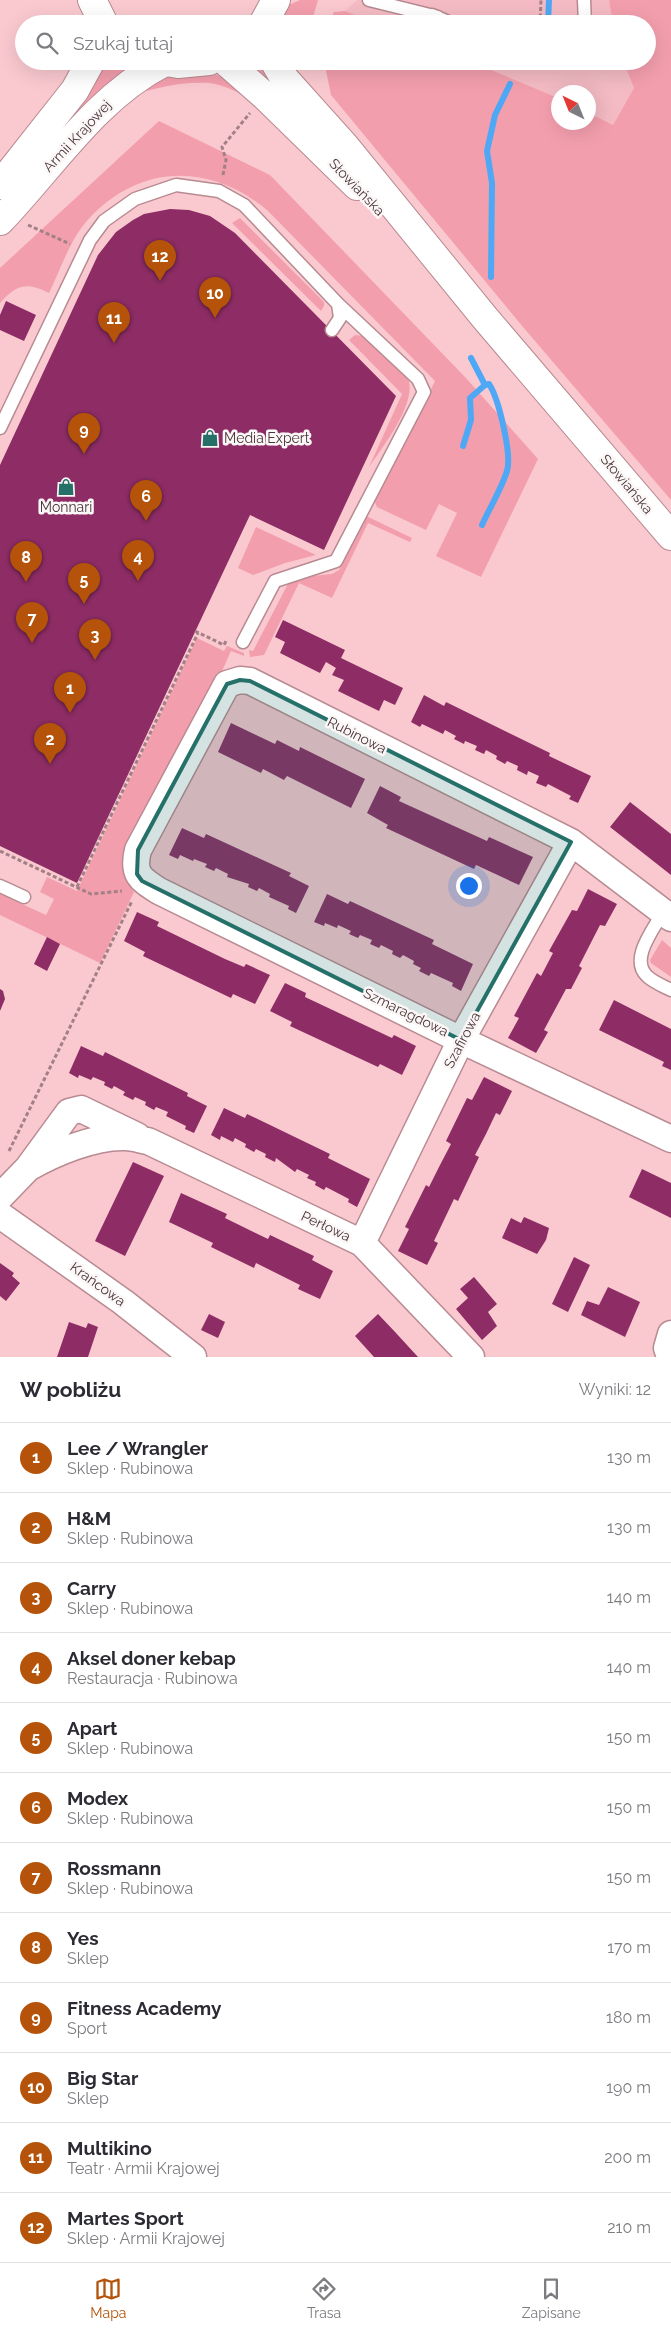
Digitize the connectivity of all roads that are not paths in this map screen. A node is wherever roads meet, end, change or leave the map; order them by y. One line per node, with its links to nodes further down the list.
1 (92, 0): 6 (main road)
2 (276, 0): 7 (main road)
3 (369, 0): 8 (lane)
4 (584, 0): 10 (lane)
5 (401, 2): 9 (lane)
6 (100, 15)
7 (268, 15)
8 (430, 15)
9 (433, 15)
10 (585, 15)
11 (86, 70): 15 (main road, Armii Krajowej)
12 (149, 70): 16 (main road, Armii Krajowej)
13 (235, 70): 18 (main road, Słowiańska)
14 (279, 70): 18 (main road, Słowiańska)
15 (0, 185)
16 (10, 221)
17 (338, 304): 19 (lane); 20 (lane); 22 (lane)
18 (485, 318): 21 (main road, Słowiańska)
19 (332, 330)
20 (0, 428)
21 (671, 536)
22 (243, 642)
23 (571, 842): 25 (street, Rubinowa); 27 (street, Rubinowa); 29 (street, Szafirowa)
24 (0, 886): 26 (lane)
25 (134, 886): 29 (street, Szmaragdowa)
26 (24, 897)
27 (667, 915): 28 (lane)
28 (671, 990)
29 (461, 1040): 30 (street, Szmaragdowa); 35 (street, Szafirowa)
30 (671, 1139)
31 (148, 1141): 32 (street, Perłowa); 32 (street, Perłowa); 35 (street, Perłowa)
32 (18, 1160): 33 (street, Perłowa)
33 (0, 1197)
34 (0, 1215): 37 (street, Krańcowa)
35 (362, 1243): 38 (street, Perłowa)
36 (671, 1334): 39 (street)
37 (192, 1357)
38 (471, 1357)
39 (670, 1357)

